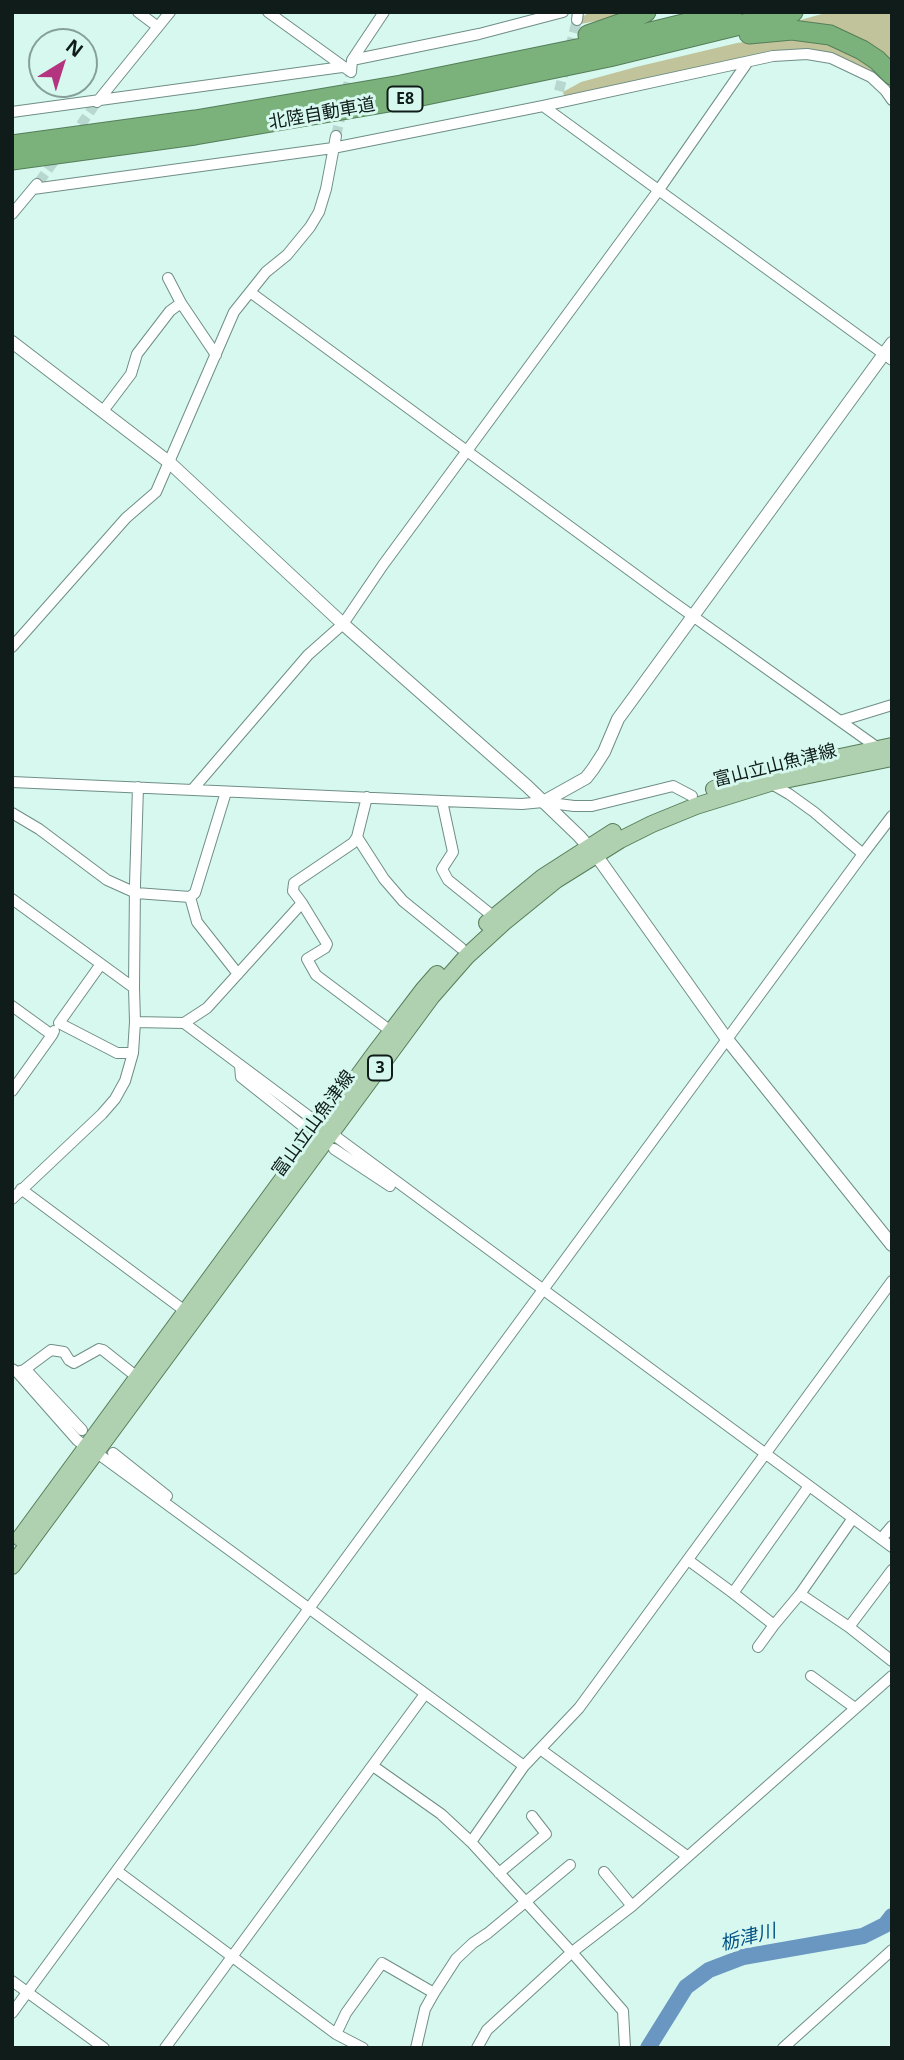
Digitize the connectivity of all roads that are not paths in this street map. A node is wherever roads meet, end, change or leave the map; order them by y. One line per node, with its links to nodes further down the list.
1 (138, 12): 9 (street)
2 (170, 12): 9 (street)
3 (268, 12): 12 (street)
4 (384, 12): 10 (street)
5 (563, 12): 10 (street)
6 (646, 12): 15 (highway)
7 (732, 12): 15 (highway, 北陸自動車道 / E8)
8 (793, 12): 14 (highway, 北陸自動車道 / E8)
9 (158, 27): 18 (street)
10 (352, 60): 12 (street)
11 (747, 62): 17 (street); 19 (street); 25 (street)
12 (342, 67): 18 (street)
13 (892, 75): 14 (highway)
14 (521, 76): 24 (highway, 北陸自動車道 / E8)
15 (401, 85): 23 (highway, 北陸自動車道 / E8)
16 (559, 91): 19 (street)
17 (892, 100)
18 (97, 102): 21 (street)
19 (557, 103): 20 (street)
20 (543, 106): 22 (street); 25 (street)
21 (12, 112)
22 (334, 142): 26 (street); 28 (street)
23 (12, 145)
24 (12, 160)
25 (658, 191): 33 (street); 35 (street)
26 (12, 214)
27 (168, 278): 29 (street)
28 (250, 292): 32 (street); 35 (street)
29 (181, 303): 32 (street); 34 (street)
30 (12, 342): 34 (street)
31 (892, 343): 33 (street)
32 (216, 355): 36 (street)
33 (888, 357): 37 (street)
34 (103, 411): 36 (street)
35 (467, 450): 37 (street); 38 (street)
36 (170, 463): 38 (street); 39 (street)
37 (693, 616): 41 (street); 51 (street)
38 (343, 624): 46 (street); 51 (street)
39 (12, 647)
40 (892, 705): 41 (street)
41 (840, 721): 42 (street)
42 (887, 751): 43 (main road, 富山立山魚津線 / 3)
43 (765, 779): 48 (main road, 富山立山魚津線 / 3); 55 (main road, 富山立山魚津線 / 3); 56 (street)
44 (12, 782): 45 (street)
45 (138, 787): 46 (street); 57 (street)
46 (193, 789): 47 (street)
47 (226, 792): 49 (street); 58 (street)
48 (692, 796): 51 (street); 55 (main road, 富山立山魚津線 / 3)
49 (367, 797): 50 (street); 54 (street)
50 (442, 801): 51 (street); 61 (street)
51 (543, 802): 55 (street)
52 (12, 813): 57 (street)
53 (892, 816): 56 (street)
54 (357, 837): 60 (street); 62 (street)
55 (592, 851): 61 (main road, 富山立山魚津線 / 3); 71 (main road, 富山立山魚津線 / 3); 72 (street)
56 (863, 854): 72 (street)
57 (136, 893): 58 (street); 65 (street)
58 (190, 897): 64 (street)
59 (12, 900): 63 (street)
60 (302, 904): 64 (street); 71 (street)
61 (494, 917): 62 (main road, 富山立山魚津線 / 3)
62 (461, 948): 71 (main road, 富山立山魚津線 / 3)
63 (101, 964): 65 (street); 69 (street)
64 (238, 974): 68 (street)
65 (134, 988): 67 (street)
66 (12, 1006): 70 (street)
67 (135, 1022): 68 (street); 73 (street)
68 (184, 1023): 74 (street)
69 (59, 1024): 70 (street); 73 (street)
70 (51, 1035): 75 (street)
71 (396, 1035): 77 (main road, 富山立山魚津線 / 3)
72 (726, 1038): 81 (street); 83 (street)
73 (133, 1053): 78 (street)
74 (240, 1066): 76 (street); 77 (street)
75 (12, 1091)
76 (304, 1128)
77 (329, 1136): 79 (street); 79 (street); 84 (main road, 富山立山魚津線 / 3); 88 (main road, 富山立山魚津線 / 3)
78 (21, 1189): 80 (street); 84 (street)
79 (412, 1194): 83 (street)
80 (12, 1199)
81 (892, 1245)
82 (892, 1281): 89 (street)
83 (544, 1289): 89 (street); 101 (street)
84 (185, 1311): 86 (main road, 富山立山魚津線 / 3)
85 (18, 1370): 86 (street); 87 (street); 88 (street)
86 (137, 1377): 88 (main road, 富山立山魚津線 / 3)
87 (82, 1430)
88 (98, 1451): 95 (main road, 富山立山魚津線 / 3); 97 (main road, 富山立山魚津線 / 3); 101 (street)
89 (766, 1454): 90 (street); 96 (street)
90 (809, 1486): 91 (street); 99 (street)
91 (853, 1518): 93 (street); 100 (street)
92 (892, 1525): 93 (street)
93 (881, 1539): 94 (street)
94 (892, 1547)
95 (12, 1549)
96 (688, 1560): 99 (street); 110 (street)
97 (12, 1566)
98 (892, 1570): 103 (street)
99 (733, 1593): 102 (street)
100 (800, 1594): 102 (street); 103 (street)
101 (308, 1609): 108 (street); 117 (street)
102 (775, 1625): 104 (street)
103 (849, 1627): 105 (street)
104 (758, 1647)
105 (892, 1661)
106 (811, 1675): 109 (street)
107 (892, 1676): 109 (street)
108 (425, 1695): 111 (street); 112 (street)
109 (855, 1708): 115 (street)
110 (540, 1748): 112 (street); 115 (street)
111 (373, 1766): 114 (street); 124 (street)
112 (524, 1766): 114 (street)
113 (532, 1816): 119 (street)
114 (471, 1842): 119 (street)
115 (687, 1856): 121 (street)
116 (570, 1866): 120 (street)
117 (117, 1871): 124 (street); 126 (street)
118 (604, 1872): 121 (street)
119 (499, 1873): 120 (street)
120 (525, 1902): 123 (street); 127 (street)
121 (632, 1906): 123 (street)
122 (892, 1950): 136 (street)
123 (571, 1953): 134 (street); 135 (street)
124 (232, 1957): 129 (street); 131 (street)
125 (12, 1981): 126 (street)
126 (28, 1992): 128 (street); 130 (street)
127 (434, 1993): 129 (street); 133 (street)
128 (12, 2013)
129 (336, 2034): 132 (street)
130 (104, 2048)
131 (165, 2048)
132 (363, 2048)
133 (416, 2048)
134 (477, 2048)
135 (625, 2048)
136 (783, 2048)

